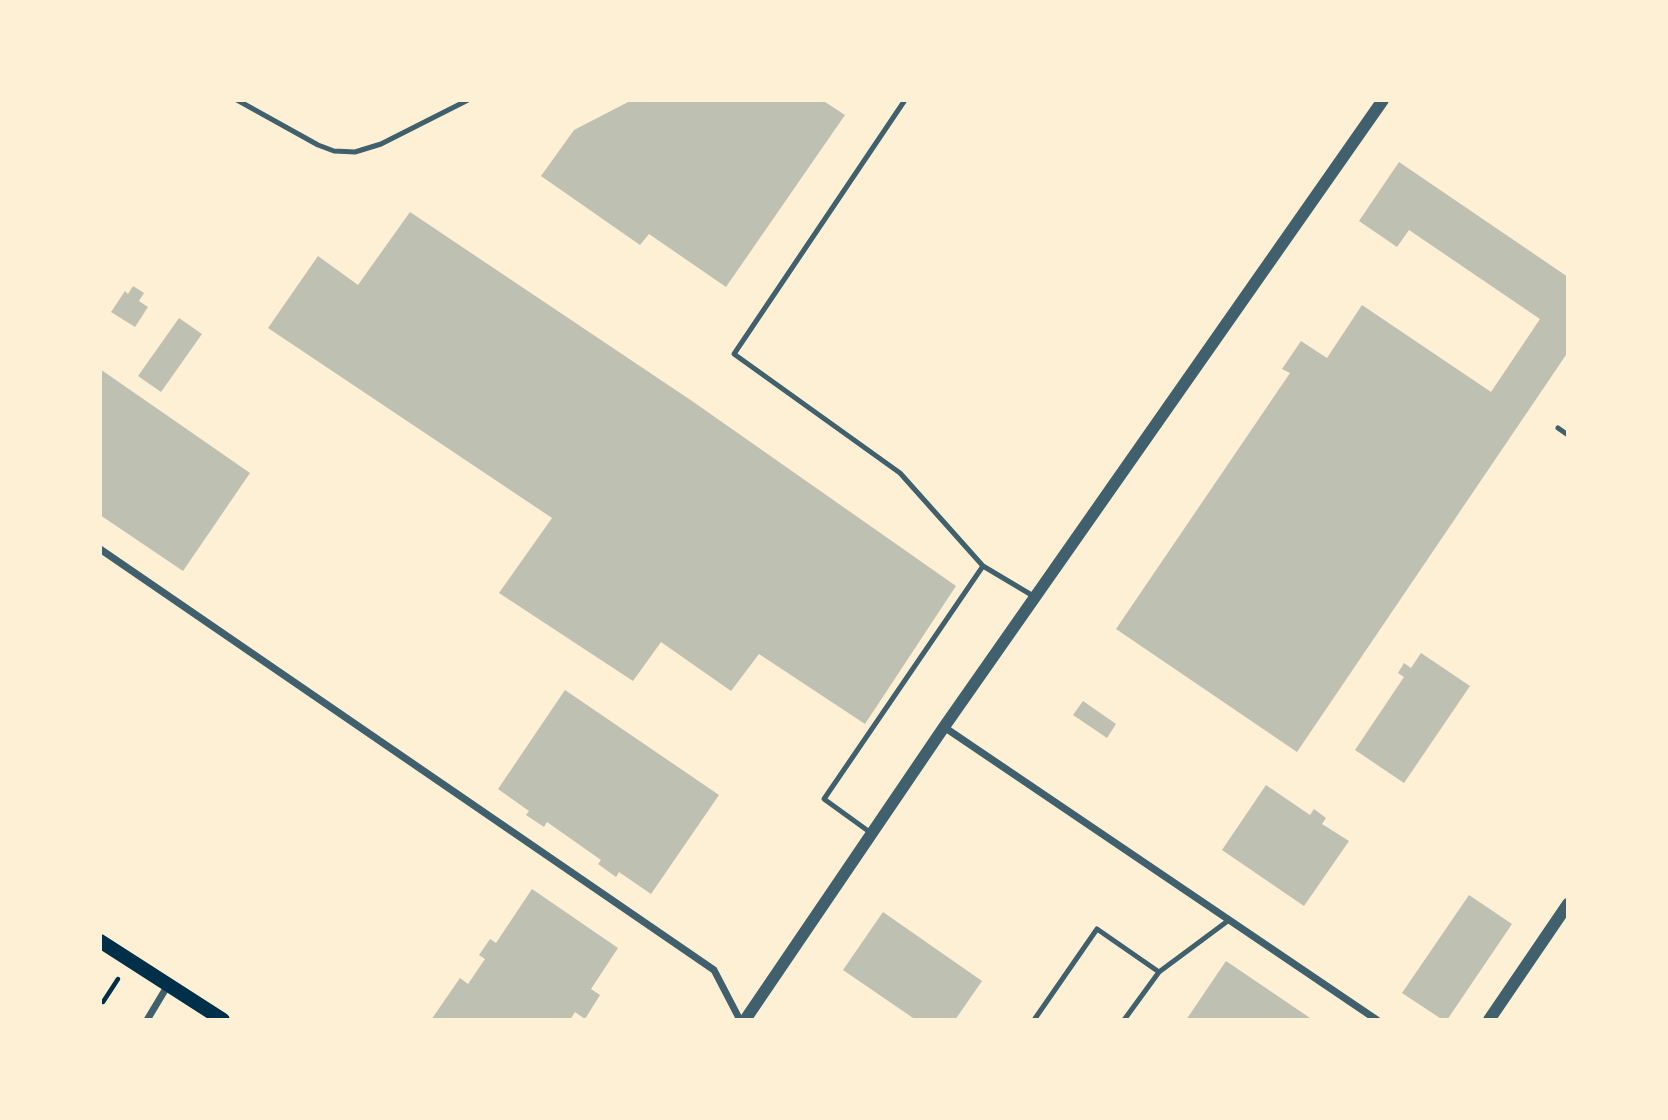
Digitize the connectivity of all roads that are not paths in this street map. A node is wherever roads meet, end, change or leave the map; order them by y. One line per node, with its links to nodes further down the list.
1 (237, 100): 2 (lane)
2 (468, 100)
3 (905, 100): 8 (lane)
4 (1384, 100): 9 (street)
5 (1558, 428): 6 (lane)
6 (1568, 435)
7 (100, 548): 19 (street)
8 (983, 566): 9 (lane); 11 (lane)
9 (1035, 597): 10 (street)
10 (944, 727): 11 (street); 13 (street)
11 (872, 833): 20 (street)
12 (1568, 904): 24 (street)
13 (1230, 919): 15 (lane); 23 (street)
14 (100, 941): 16 (main road)
15 (1159, 972): 21 (lane); 22 (lane)
16 (168, 985): 17 (street); 18 (main road)
17 (147, 1020)
18 (223, 1020)
19 (740, 1020)
20 (745, 1020)
21 (1034, 1020)
22 (1124, 1020)
23 (1377, 1020)
24 (1489, 1020)

